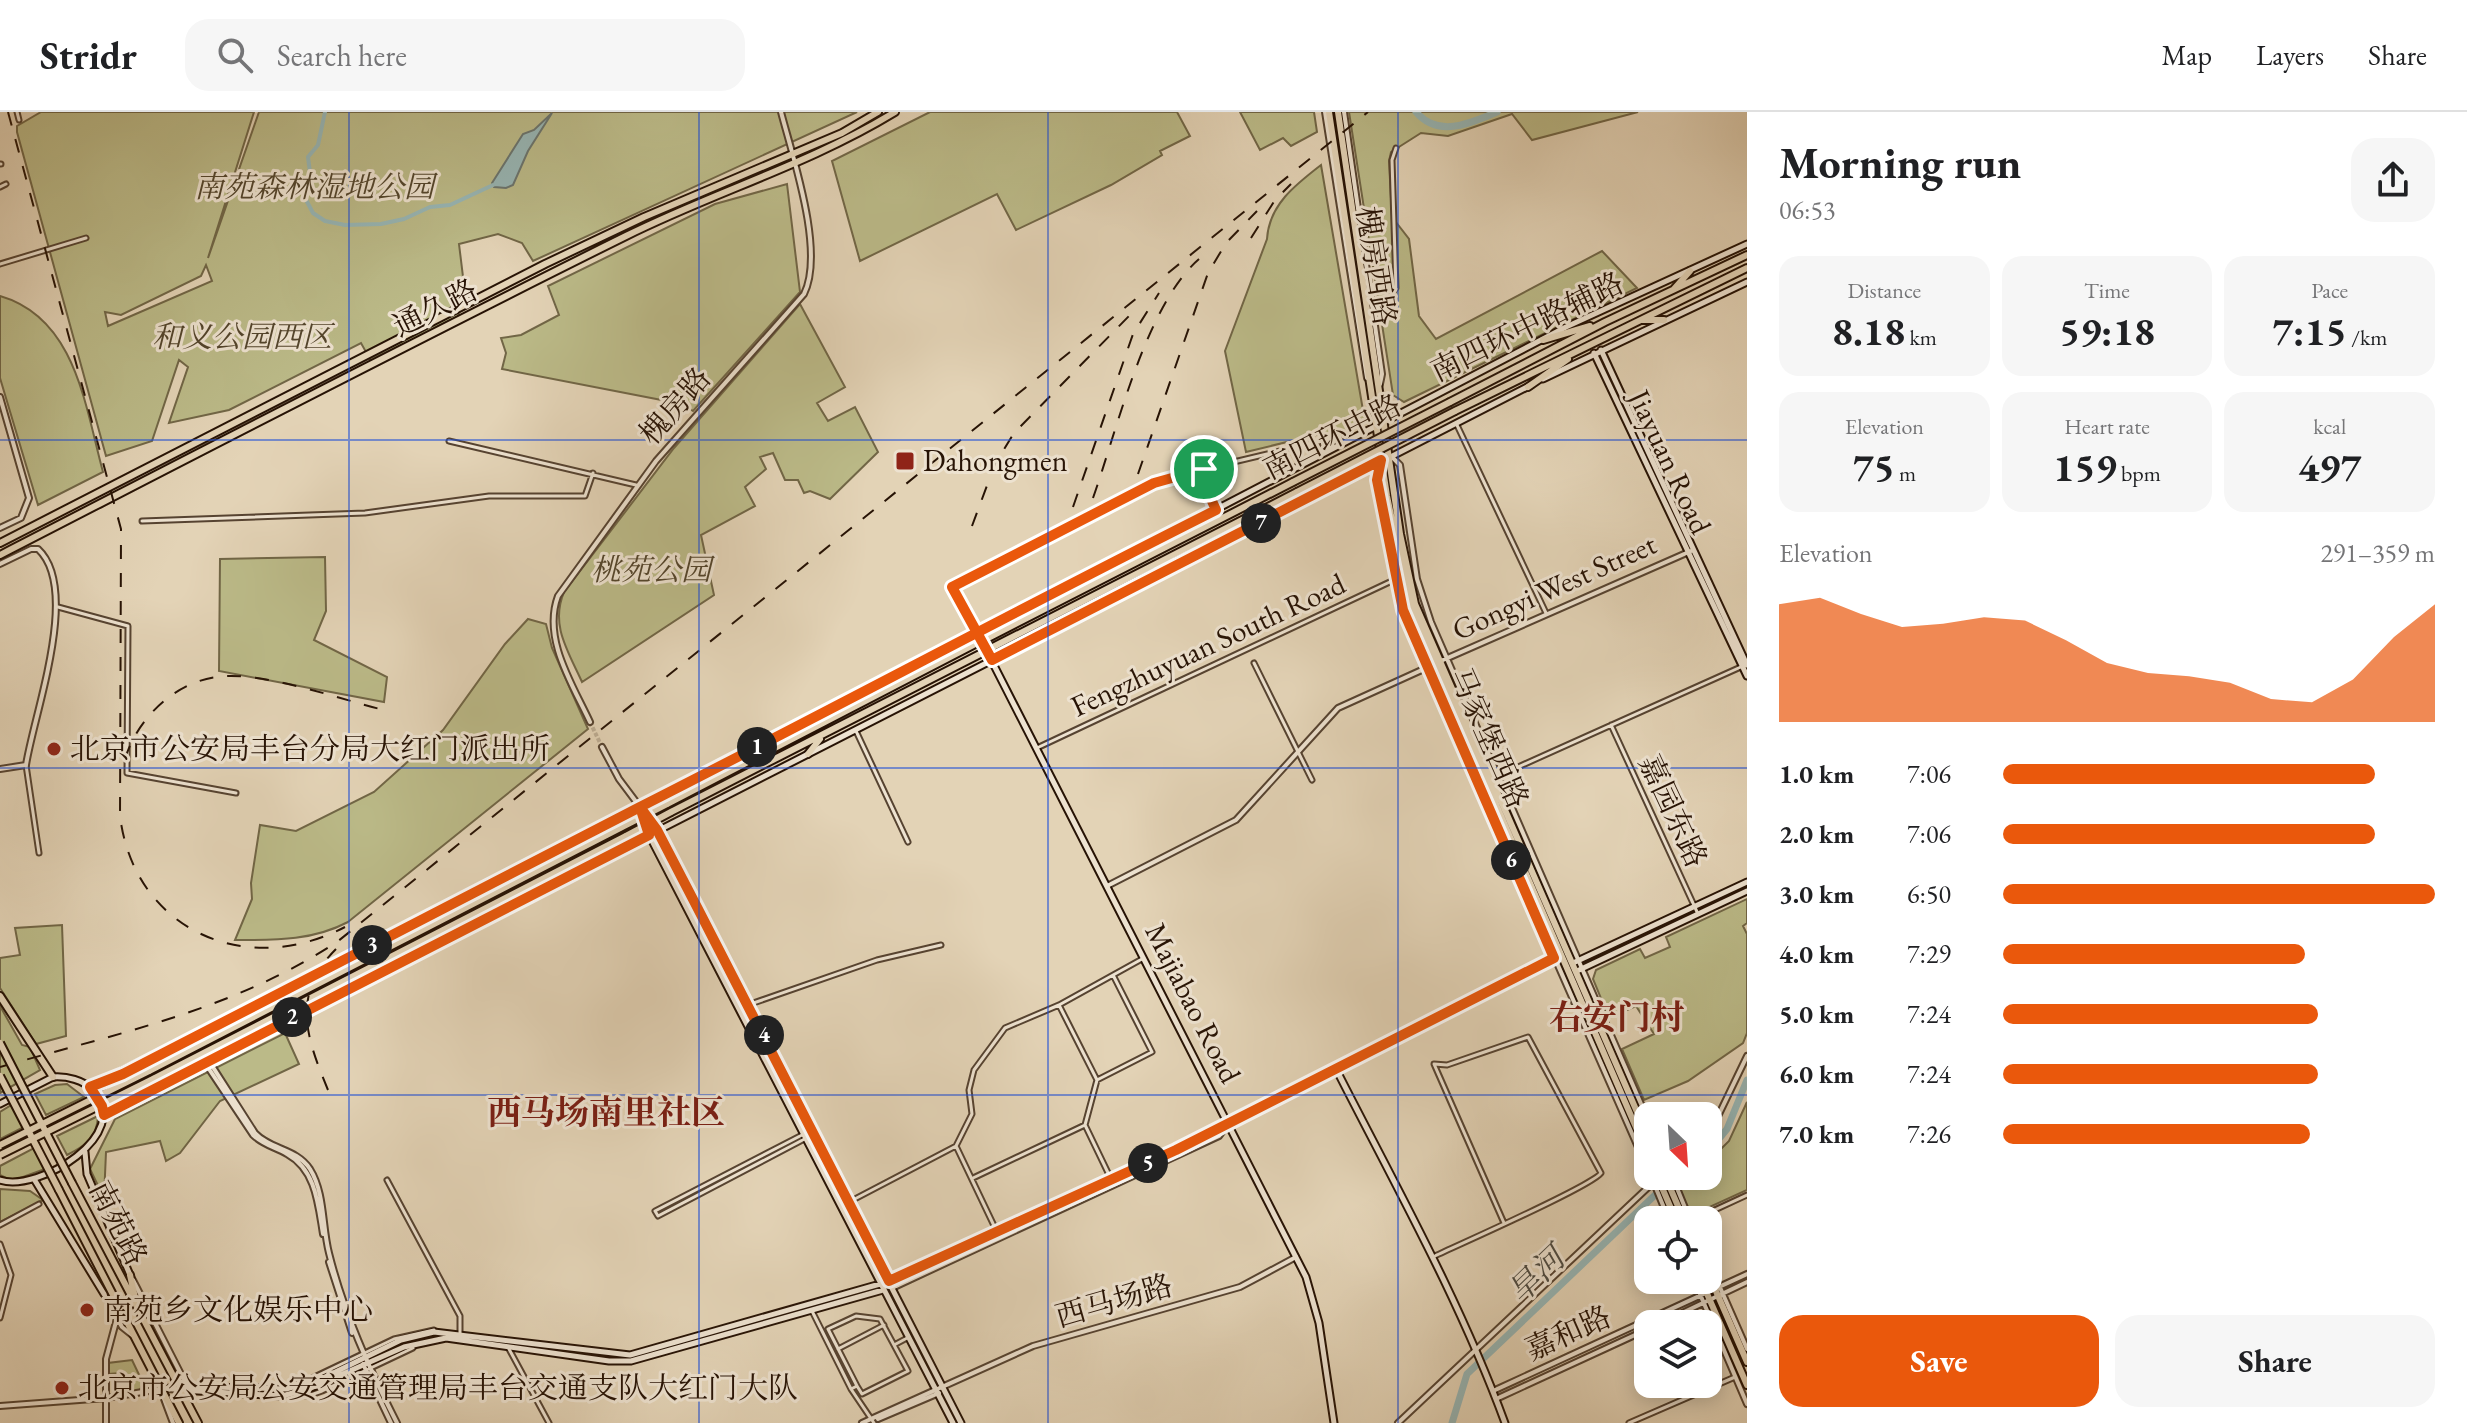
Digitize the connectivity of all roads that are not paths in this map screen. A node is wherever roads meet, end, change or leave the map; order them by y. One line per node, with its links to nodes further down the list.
1 (17, 112): 7 (street)
2 (781, 112): 9 (street, 槐房路)
3 (878, 112): 9 (main road, 通久路)
4 (895, 112): 10 (main road, 通久路)
5 (1327, 112): 34 (main road, 槐房西路)
6 (1341, 112): 21 (street); 29 (main road, 槐房西路)
7 (19, 120)
8 (1396, 148): 21 (street)
9 (792, 155): 10 (street, 槐房路); 46 (main road, 通久路)
10 (794, 164): 41 (street, 槐房路); 49 (main road, 通久路)
11 (6, 184): 12 (street)
12 (0, 187)
13 (86, 238): 16 (street)
14 (1747, 244): 18 (main road, 南四环中路辅路)
15 (1747, 255): 20 (main road, 南四环中路)
16 (0, 264)
17 (1747, 268): 22 (main road, 南四环中路)
18 (1690, 271): 20 (main road); 25 (main road, 南四环中路辅路)
19 (1747, 282): 23 (main road, 南四环中路辅路)
20 (1671, 292): 24 (main road, 南四环中路)
21 (1372, 303): 29 (street)
22 (1639, 320): 23 (main road); 26 (main road, 南四环中路)
23 (1664, 320): 27 (main road, 南四环中路辅路)
24 (1605, 322): 25 (main road); 45 (main road, 南四环中路, bridge)
25 (1543, 340): 32 (main road, 南四环中路辅路)
26 (1586, 347): 30 (main road); 51 (main road, 南四环中路, bridge)
27 (1601, 350): 28 (main road, 南四环中路辅路); 48 (main road)
28 (1594, 353): 30 (main road, 南四环中路辅路); 48 (main road, Jiayuan Road)
29 (1380, 384): 32 (main road, 槐房西路)
30 (1528, 387): 33 (main road, 南四环中路辅路)
31 (0, 397): 44 (street)
32 (1386, 422): 34 (main road, 南四环中路辅路); 37 (main road, 槐房西路)
33 (1456, 423): 37 (main road, 南四环中路辅路); 54 (street)
34 (1376, 427): 36 (main road, 南四环中路辅路); 38 (main road, 马家堡西路)
35 (449, 441): 40 (street)
36 (1325, 455): 39 (street); 42 (main road, 南四环中路辅路)
37 (1391, 456): 38 (main road, 南四环中路辅路); 58 (main road, 槐房西路)
38 (1381, 460): 47 (main road, 南四环中路辅路); 52 (street); 58 (main road, 马家堡西路)
39 (1204, 469): 42 (street); 55 (street)
40 (593, 473): 41 (street); 43 (street)
41 (637, 485): 62 (street, 槐房路)
42 (1216, 510): 45 (main road); 55 (main road, 南四环中路辅路)
43 (142, 521)
44 (0, 528)
45 (1176, 541): 65 (main road, 南四环中路, bridge)
46 (0, 543)
47 (1208, 550): 51 (main road); 56 (main road, 南四环中路辅路)
48 (1691, 551): 54 (street, Gongyi West Street); 59 (main road, Jiayuan Road)
49 (0, 555)
50 (0, 564): 53 (street)
51 (1139, 573): 66 (main road, 南四环中路, bridge)
52 (1394, 580): 58 (street); 68 (street, Fengzhuyuan South Road)
53 (58, 607): 71 (street); 75 (street)
54 (1546, 613): 58 (street, Gongyi West Street)
55 (977, 632): 56 (main road, Majiabao Road); 61 (main road, 南四环中路辅路)
56 (992, 660): 64 (main road, 南四环中路辅路); 68 (main road, Majiabao Road)
57 (1254, 663): 69 (street)
58 (1435, 664): 69 (street, Gongyi West Street); 73 (street); 92 (main road, 马家堡西路); 94 (street); 95 (main road)
59 (1745, 665): 60 (main road, Jiayuan Road); 63 (street)
60 (1747, 676)
61 (835, 706): 65 (main road); 76 (main road, 南四环中路辅路)
62 (590, 722)
63 (1611, 725): 73 (street); 86 (street, 嘉园东路)
64 (856, 731): 70 (main road, 南四环中路辅路); 81 (street)
65 (799, 736): 96 (main road, 南四环中路, bridge)
66 (823, 736): 70 (main road); 90 (main road, 南四环中路, bridge)
67 (602, 747): 77 (street)
68 (1039, 747): 84 (main road, Majiabao Road)
69 (1298, 751): 74 (street); 84 (street, Gongyi West Street)
70 (808, 754): 78 (main road, 南四环中路辅路)
71 (26, 765): 72 (street); 82 (street)
72 (0, 769)
73 (1496, 777): 95 (street)
74 (1312, 780)
75 (236, 793)
76 (656, 799): 77 (main road, 南四环中路辅路); 78 (street)
77 (640, 807): 79 (main road); 80 (main road); 89 (main road, 南四环中路辅路)
78 (669, 824): 79 (main road, 南四环中路辅路)
79 (657, 830): 80 (main road, 南四环中路辅路); 102 (main road)
80 (649, 835): 88 (main road, 南四环中路辅路); 104 (main road)
81 (908, 842)
82 (39, 853)
83 (1747, 882): 86 (main road)
84 (1109, 885): 93 (main road, Majiabao Road)
85 (1747, 891): 87 (main road)
86 (1695, 906): 87 (street, 嘉园东路); 95 (main road)
87 (1698, 914): 97 (main road)
88 (484, 919): 90 (main road); 106 (main road, 南四环中路辅路)
89 (417, 921): 96 (main road); 105 (main road, 南四环中路辅路)
90 (445, 928): 100 (main road, 南四环中路)
91 (941, 945): 102 (street)
92 (1562, 954): 94 (street); 121 (main road, 马家堡西路)
93 (1145, 957): 98 (street); 120 (main road, Majiabao Road)
94 (1554, 958): 110 (street); 125 (street)
95 (1576, 961): 97 (main road)
96 (355, 963): 99 (main road, 南四环中路)
97 (1580, 970): 115 (street); 116 (main road)
98 (1113, 975): 103 (street); 113 (street)
99 (296, 993): 105 (main road); 126 (main road, 南四环中路, bridge)
100 (318, 994): 106 (main road); 129 (main road, 南四环中路, bridge)
101 (0, 996): 112 (main road)
102 (748, 1004): 104 (street); 123 (main road)
103 (1059, 1005): 113 (street); 127 (street)
104 (739, 1008): 124 (main road)
105 (240, 1013): 114 (main road, 南四环中路辅路)
106 (277, 1025): 109 (main road, 南四环中路辅路)
107 (0, 1043): 168 (main road, 南苑路, bridge)
108 (1747, 1056): 118 (street)
109 (207, 1062): 119 (main road, 南四环中路辅路); 183 (street)
110 (1335, 1067): 120 (street); 151 (main road)
111 (0, 1076): 176 (main road, 南苑路, bridge)
112 (53, 1077): 114 (main road); 117 (main road)
113 (1097, 1080): 122 (street)
114 (90, 1087): 119 (main road)
115 (1640, 1102)
116 (1634, 1103)
117 (0, 1104)
118 (1722, 1108)
119 (104, 1115): 128 (main road)
120 (1229, 1122): 132 (street); 152 (main road, Majiabao Road); 158 (street)
121 (1634, 1122)
122 (1085, 1125): 130 (street); 132 (street)
123 (813, 1132): 124 (street); 141 (main road)
124 (805, 1136): 124 (street); 157 (main road)
125 (1634, 1138)
126 (0, 1145)
127 (956, 1146): 130 (street); 141 (street)
128 (85, 1151): 131 (main road); 154 (main road)
129 (0, 1155)
130 (973, 1178): 149 (street)
131 (34, 1179): 133 (main road); 161 (main road)
132 (1111, 1179): 149 (street)
133 (0, 1180)
134 (387, 1180): 174 (street)
135 (1646, 1190): 182 (street)
136 (1666, 1190): 139 (main road)
137 (1666, 1190): 139 (street)
138 (1670, 1190): 139 (street)
139 (1669, 1194): 143 (street); 144 (main road); 145 (main road)
140 (1747, 1195): 146 (street)
141 (849, 1202): 155 (main road)
142 (39, 1204): 148 (street)
143 (1669, 1206)
144 (1672, 1206)
145 (1678, 1206)
146 (1721, 1206)
147 (1504, 1223): 147 (street); 151 (street)
148 (0, 1225)
149 (997, 1232): 155 (street)
150 (0, 1244): 171 (street)
151 (1435, 1256): 182 (main road)
152 (1296, 1257): 191 (street, 西马场路); 206 (main road, Majiabao Road)
153 (1747, 1274): 159 (street, 嘉和路)
154 (130, 1275): 168 (main road); 188 (street)
155 (889, 1281): 157 (street); 158 (main road)
156 (1747, 1282): 160 (street, 嘉和路)
157 (881, 1287): 158 (street); 170 (main road); 174 (main road); 177 (main road)
158 (892, 1287): 191 (main road)
159 (1722, 1289)
160 (1722, 1290)
161 (104, 1294): 172 (street)
162 (1703, 1294): 167 (street)
163 (1704, 1294): 167 (main road)
164 (1713, 1294): 167 (street, 嘉和路)
165 (1720, 1294): 181 (street)
166 (1720, 1294): 184 (main road)
167 (1705, 1298): 169 (street, 嘉和路); 185 (street); 186 (main road); 192 (street, 嘉和路)
168 (138, 1309): 188 (main road, 南苑路)
169 (1684, 1310)
170 (812, 1311): 179 (main road); 190 (street)
171 (0, 1318)
172 (117, 1318): 176 (street); 193 (street)
173 (884, 1325): 178 (street); 180 (street); 180 (street)
174 (460, 1333): 183 (main road)
175 (1634, 1335): 194 (street, 嘉和路)
176 (135, 1337): 189 (main road, 南苑路)
177 (909, 1337): 178 (street); 191 (main road)
178 (894, 1345): 187 (street)
179 (507, 1346): 183 (main road); 202 (street)
180 (838, 1349): 187 (street)
181 (1747, 1349)
182 (1478, 1350): 192 (main road); 207 (street)
183 (364, 1362): 188 (main road); 188 (main road); 201 (street)
184 (1747, 1362)
185 (1735, 1377): 195 (street); 209 (street)
186 (1747, 1385)
187 (857, 1386): 190 (street)
188 (182, 1387): 189 (street); 200 (main road, 南苑路)
189 (161, 1389): 193 (street); 199 (main road, 南苑路)
190 (851, 1389): 197 (street)
191 (939, 1390): 197 (street, 西马场路); 204 (main road); 205 (main road)
192 (1493, 1391): 194 (main road)
193 (106, 1398): 196 (street); 198 (street)
194 (1496, 1399): 208 (main road)
195 (1747, 1404)
196 (0, 1406)
197 (872, 1421): 203 (street, 西马场路)
198 (106, 1423)
199 (176, 1423)
200 (198, 1423)
201 (394, 1423)
202 (549, 1423)
203 (862, 1423)
204 (953, 1423)
205 (961, 1423)
206 (1334, 1423)
207 (1398, 1423)
208 (1505, 1423)
209 (1629, 1423)

